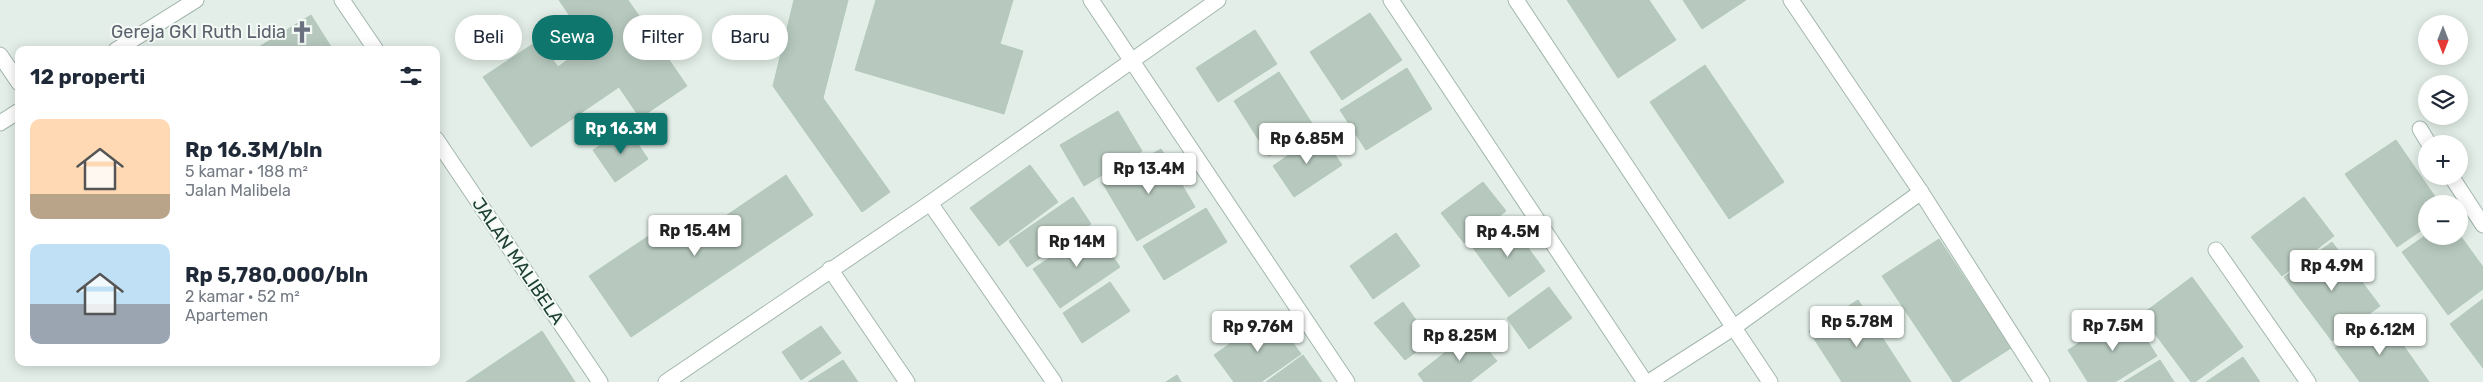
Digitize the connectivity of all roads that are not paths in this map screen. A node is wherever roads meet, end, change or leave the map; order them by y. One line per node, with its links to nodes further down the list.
1 (196, 0): 8 (street)
2 (342, 0): 9 (street)
3 (1092, 0): 11 (street)
4 (1218, 0): 11 (street)
5 (1391, 0): 30 (street)
6 (1516, 0): 24 (street)
7 (1791, 0): 19 (street)
8 (122, 46)
9 (373, 46)
10 (0, 55): 12 (street)
11 (1132, 61): 20 (street); 29 (street)
12 (15, 77)
13 (15, 114): 14 (street)
14 (0, 123)
15 (2420, 129): 16 (street)
16 (2424, 135)
17 (440, 145): 25 (street, JALAN MALIBELA)
18 (2457, 185): 21 (street)
19 (1921, 192): 24 (street); 33 (street)
20 (930, 203): 23 (street); 28 (street)
21 (2483, 225)
22 (2216, 250): 34 (street)
23 (830, 270): 26 (street); 27 (street)
24 (1732, 328): 31 (street); 32 (street)
25 (600, 382)
26 (666, 382)
27 (907, 382)
28 (1054, 382)
29 (1347, 382)
30 (1645, 382)
31 (1649, 382)
32 (1770, 382)
33 (2042, 382)
34 (2308, 382)

